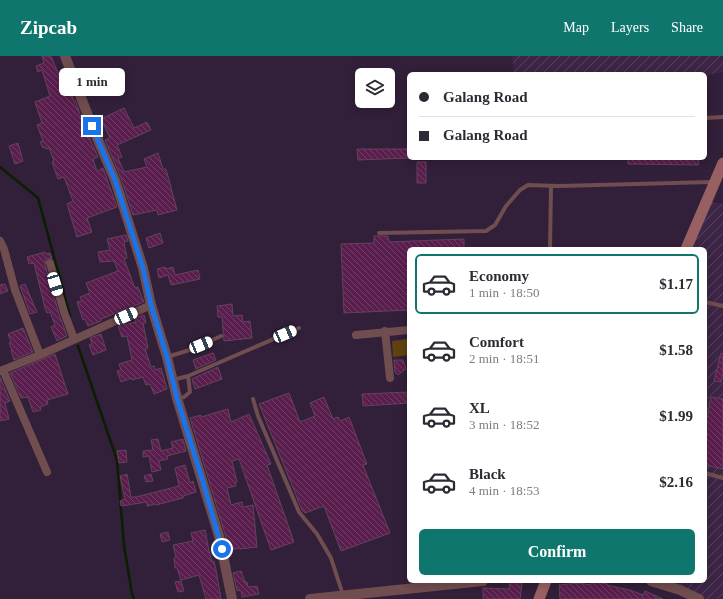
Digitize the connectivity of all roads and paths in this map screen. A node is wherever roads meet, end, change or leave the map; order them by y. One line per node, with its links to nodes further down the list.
1 (65, 56): 13 (street)
2 (707, 118): 3 (lane)
3 (723, 118)
4 (723, 163): 5 (main road)
5 (715, 182): 6 (lane); 10 (main road)
6 (551, 186): 7 (lane); 9 (lane)
7 (379, 233)
8 (0, 241): 21 (street)
9 (550, 247)
10 (687, 247)
11 (50, 263): 20 (street)
12 (707, 302): 14 (lane)
13 (151, 305): 20 (street); 22 (street)
14 (723, 306)
15 (299, 328): 24 (lane)
16 (407, 330): 17 (street)
17 (385, 331): 18 (street); 25 (street)
18 (356, 335)
19 (221, 336): 22 (lane)
20 (74, 339): 21 (street)
21 (40, 355): 23 (street)
22 (167, 357): 26 (street)
23 (1, 371): 29 (street)
24 (188, 376): 26 (lane); 27 (lane)
25 (390, 378)
26 (173, 380): 27 (street)
27 (177, 398): 36 (street)
28 (253, 399): 35 (lane)
29 (47, 472)
30 (707, 474): 31 (lane)
31 (723, 478)
32 (466, 583): 35 (street)
33 (545, 583): 38 (main road)
34 (657, 583): 39 (street)
35 (344, 597): 37 (street)
36 (232, 599)
37 (310, 599)
38 (539, 599)
39 (699, 599)

